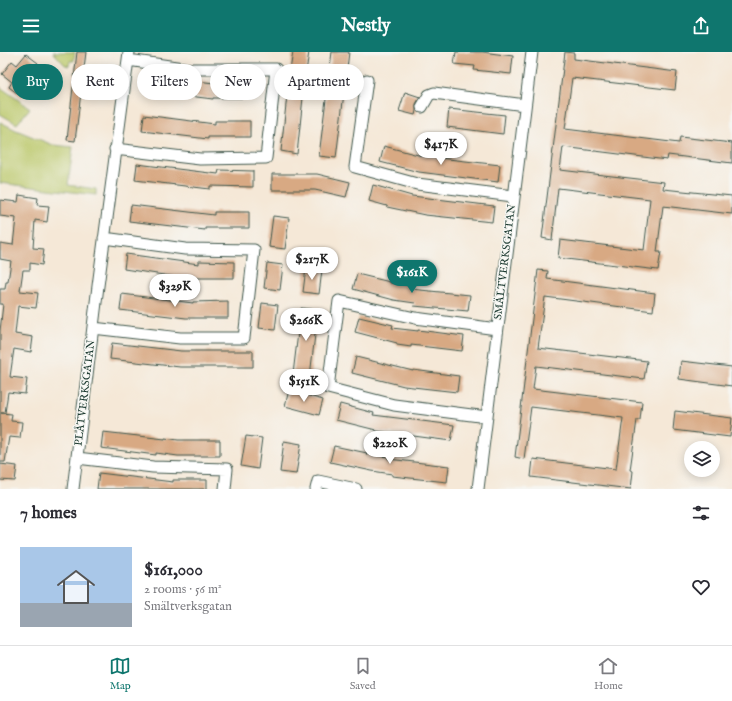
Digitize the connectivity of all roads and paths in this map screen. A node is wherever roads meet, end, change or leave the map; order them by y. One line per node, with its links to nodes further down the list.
1 (532, 52): 4 (street, SMÄLTVERKSGATAN)
2 (128, 56): 6 (street, PLÅTVERKSGATAN); 6 (street, PLÅTVERKSGATAN)
3 (367, 80): 7 (street, SMÄLTVERKSGATAN)
4 (525, 105): 5 (street); 7 (street, SMÄLTVERKSGATAN)
5 (422, 107)
6 (116, 149): 8 (street, PLÅTVERKSGATAN)
7 (513, 196): 10 (street, SMÄLTVERKSGATAN)
8 (104, 238): 9 (street, PLÅTVERKSGATAN); 9 (street, PLÅTVERKSGATAN)
9 (93, 328): 12 (street, PLÅTVERKSGATAN)
10 (497, 328): 11 (street, SMÄLTVERKSGATAN); 11 (street, SMÄLTVERKSGATAN)
11 (486, 418): 17 (street, SMÄLTVERKSGATAN)
12 (77, 458): 13 (street, PLÅTVERKSGATAN); 14 (street, PLÅTVERKSGATAN)
13 (73, 489)
14 (225, 489)
15 (316, 489): 16 (street)
16 (356, 489)
17 (478, 489)

